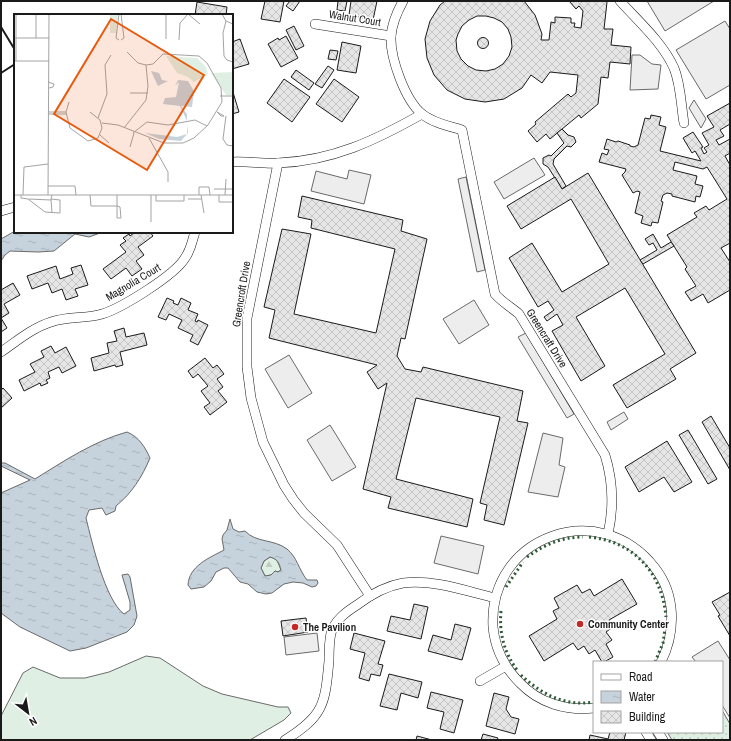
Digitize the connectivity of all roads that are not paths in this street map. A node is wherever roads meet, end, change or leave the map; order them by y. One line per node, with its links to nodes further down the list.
1 (403, 1): 4 (street)
2 (620, 1): 6 (street)
3 (315, 24): 4 (street, Walnut Court)
4 (391, 36): 5 (street)
5 (422, 114): 8 (street); 13 (street, Greencraft Drive)
6 (684, 123)
7 (233, 162): 8 (street)
8 (278, 163): 14 (street, Greencroft Drive)
9 (14, 207): 10 (street)
10 (1, 211)
11 (194, 233): 12 (street, Magnolia Court)
12 (1, 352)
13 (608, 534): 15 (street); 16 (street)
14 (370, 596): 15 (street); 20 (street)
15 (495, 598): 17 (street)
16 (661, 661)
17 (506, 666): 18 (street); 19 (street)
18 (480, 681)
19 (593, 708)
20 (285, 740)

